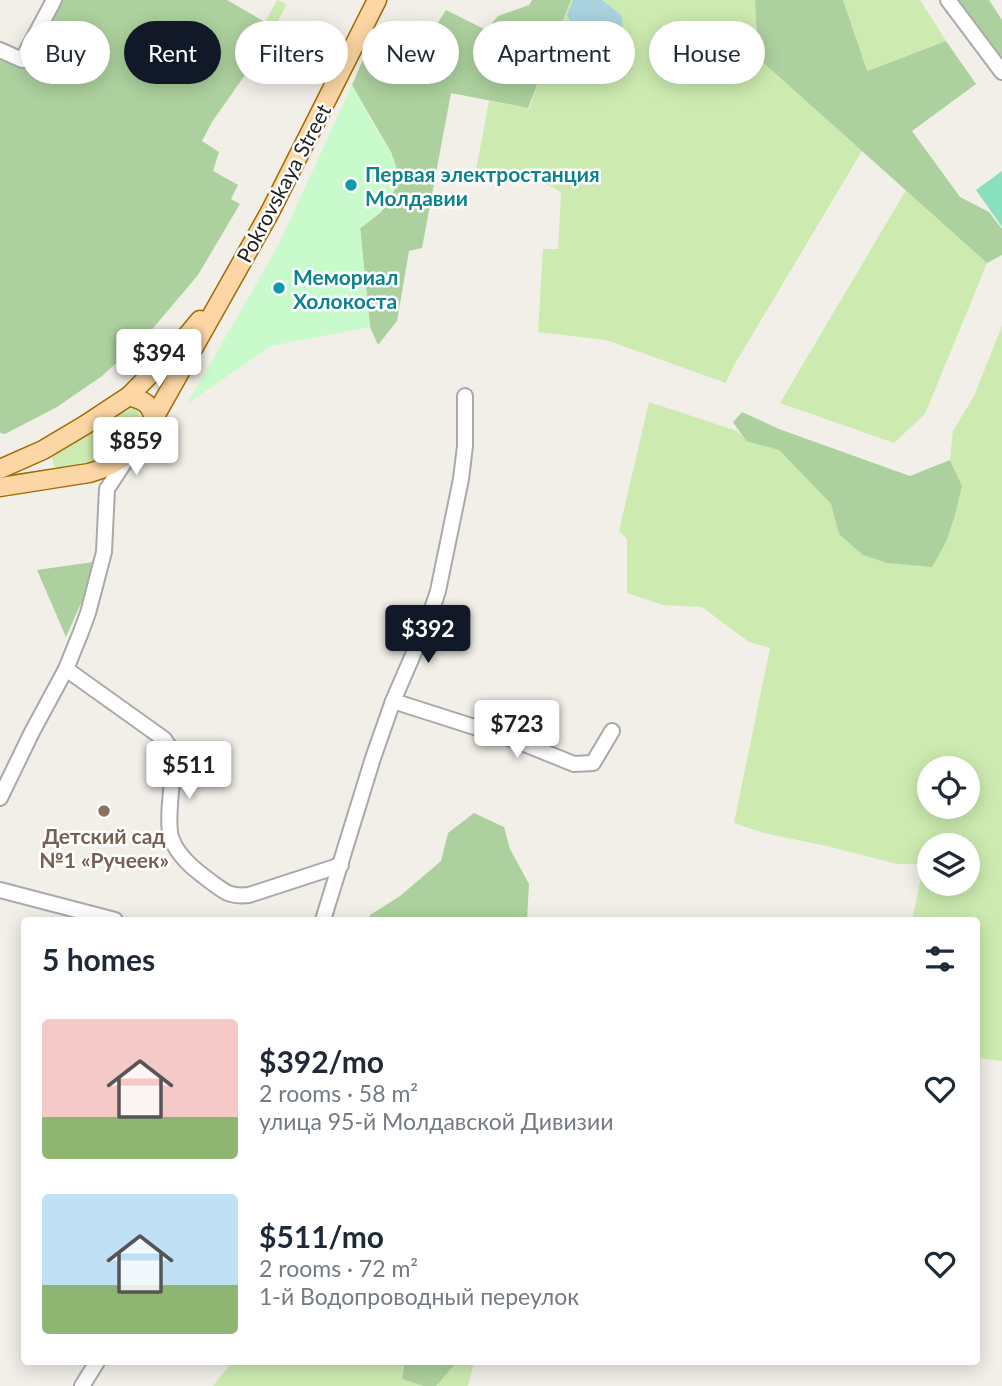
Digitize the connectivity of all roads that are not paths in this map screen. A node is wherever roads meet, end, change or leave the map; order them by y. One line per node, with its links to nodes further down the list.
1 (54, 0): 4 (street)
2 (377, 0): 6 (main road, Pokrovskaya Street)
3 (948, 0): 5 (street)
4 (0, 50)
5 (1002, 72)
6 (226, 292): 7 (main road, Pokrovskaya Street); 9 (main road, Pokrovskaya Street)
7 (129, 396): 9 (main road); 11 (main road, Pokrovskaya Street)
8 (465, 396): 18 (street)
9 (154, 418): 10 (main road, Pokrovskaya Street)
10 (136, 445): 13 (main road, Pokrovskaya Street); 16 (street)
11 (43, 450): 12 (main road, Pokrovskaya Street); 14 (main road)
12 (0, 469)
13 (89, 473): 14 (main road, Pokrovskaya Street); 16 (street)
14 (52, 479): 15 (main road, Pokrovskaya Street)
15 (0, 487)
16 (107, 489): 17 (street)
17 (66, 669): 20 (street); 21 (street)
18 (394, 701): 19 (street); 21 (street)
19 (612, 731)
20 (0, 798)
21 (341, 865): 24 (street)
22 (0, 890): 23 (street)
23 (104, 917)
24 (324, 917)
25 (95, 1365): 26 (street)
26 (82, 1386)

